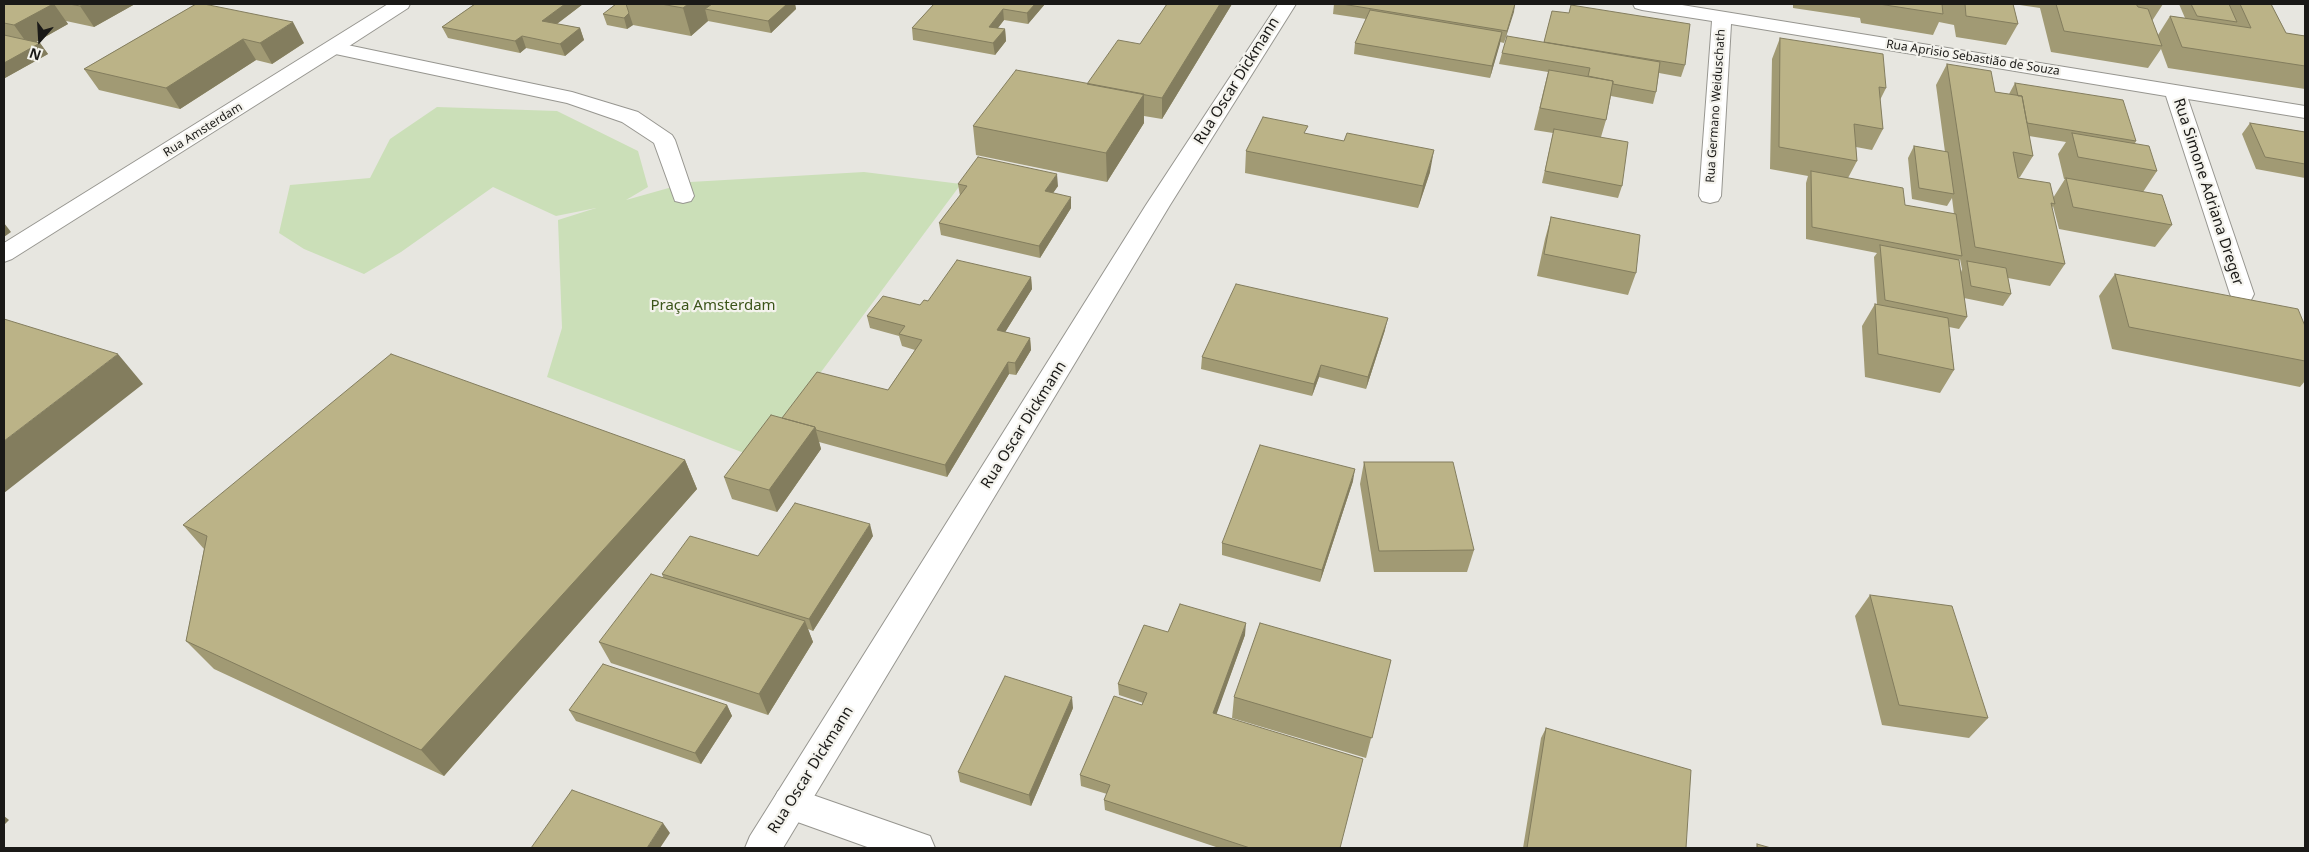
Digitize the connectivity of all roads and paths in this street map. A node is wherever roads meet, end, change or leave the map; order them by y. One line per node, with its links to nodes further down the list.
1 (401, 4): 5 (street, Rua Amsterdam)
2 (1286, 4): 12 (street, Rua Oscar Dickmann)
3 (1642, 4): 4 (street, Rua Aprisio Sebastião de Souza)
4 (1722, 17): 6 (street, Rua Aprisio Sebastião de Souza); 9 (street, Rua Germano Weiduschath)
5 (333, 48): 8 (street); 10 (street, Rua Amsterdam)
6 (2174, 90): 7 (street, Rua Aprisio Sebastião de Souza); 11 (street, Rua Simone Adriana Dreger)
7 (2305, 112)
8 (683, 196)
9 (1710, 196)
10 (4, 254)
11 (2242, 294)
12 (790, 803): 13 (street, Rua Oscar Dickmann); 14 (street)
13 (763, 848)
14 (917, 848)

